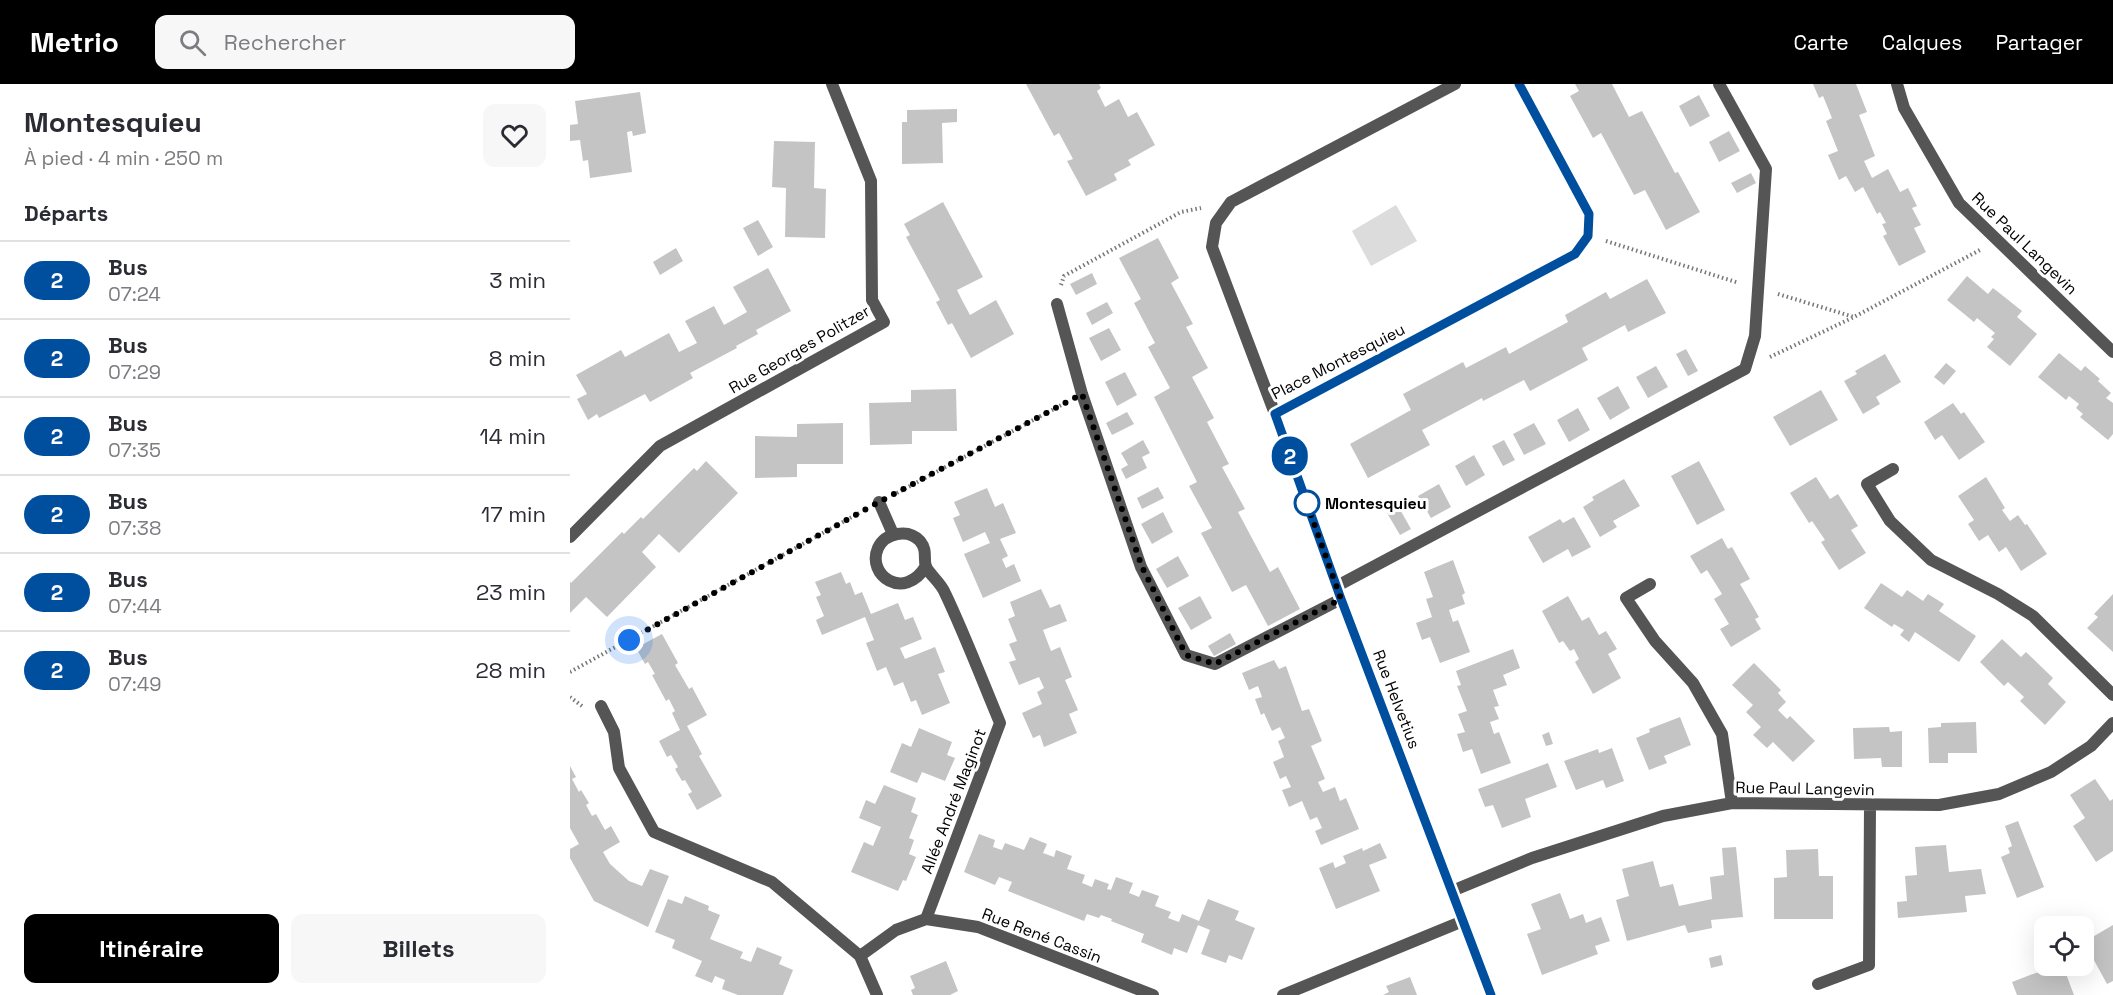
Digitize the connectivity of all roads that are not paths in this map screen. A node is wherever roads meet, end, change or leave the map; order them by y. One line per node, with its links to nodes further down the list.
1 (832, 84): 12 (street, Rue Georges Politzer)
2 (1455, 84): 8 (street, Place Montesquieu)
3 (1519, 84): 8 (street, Place Montesquieu)
4 (1719, 84): 15 (street)
5 (1897, 84): 7 (street, Rue Paul Langevin)
6 (1057, 304): 16 (street)
7 (2113, 352)
8 (1275, 414): 15 (street, Rue Helvetius)
9 (1893, 469): 17 (street)
10 (879, 502): 11 (street)
11 (893, 534): 13 (street, Allée André Maginot); 13 (street)
12 (570, 537)
13 (926, 566): 23 (street, Allée André Maginot)
14 (1650, 584): 20 (street)
15 (1337, 586): 16 (street, Rue Helvetius)
16 (1341, 599): 22 (street, Rue Helvetius)
17 (2113, 695)
18 (601, 706): 25 (street)
19 (2113, 723): 21 (street, Rue Paul Langevin)
20 (1732, 803): 21 (street, Rue Paul Langevin); 22 (street, Rue Paul Langevin)
21 (1870, 806): 26 (street)
22 (1452, 891): 24 (street, Rue Helvetius)
23 (926, 919): 25 (street, Rue René Cassin); 28 (street, Rue René Cassin)
24 (1463, 921): 29 (street); 30 (street, Rue Helvetius)
25 (860, 956): 27 (street)
26 (1818, 984)
27 (877, 995)
28 (1153, 995)
29 (1283, 995)
30 (1491, 995)

